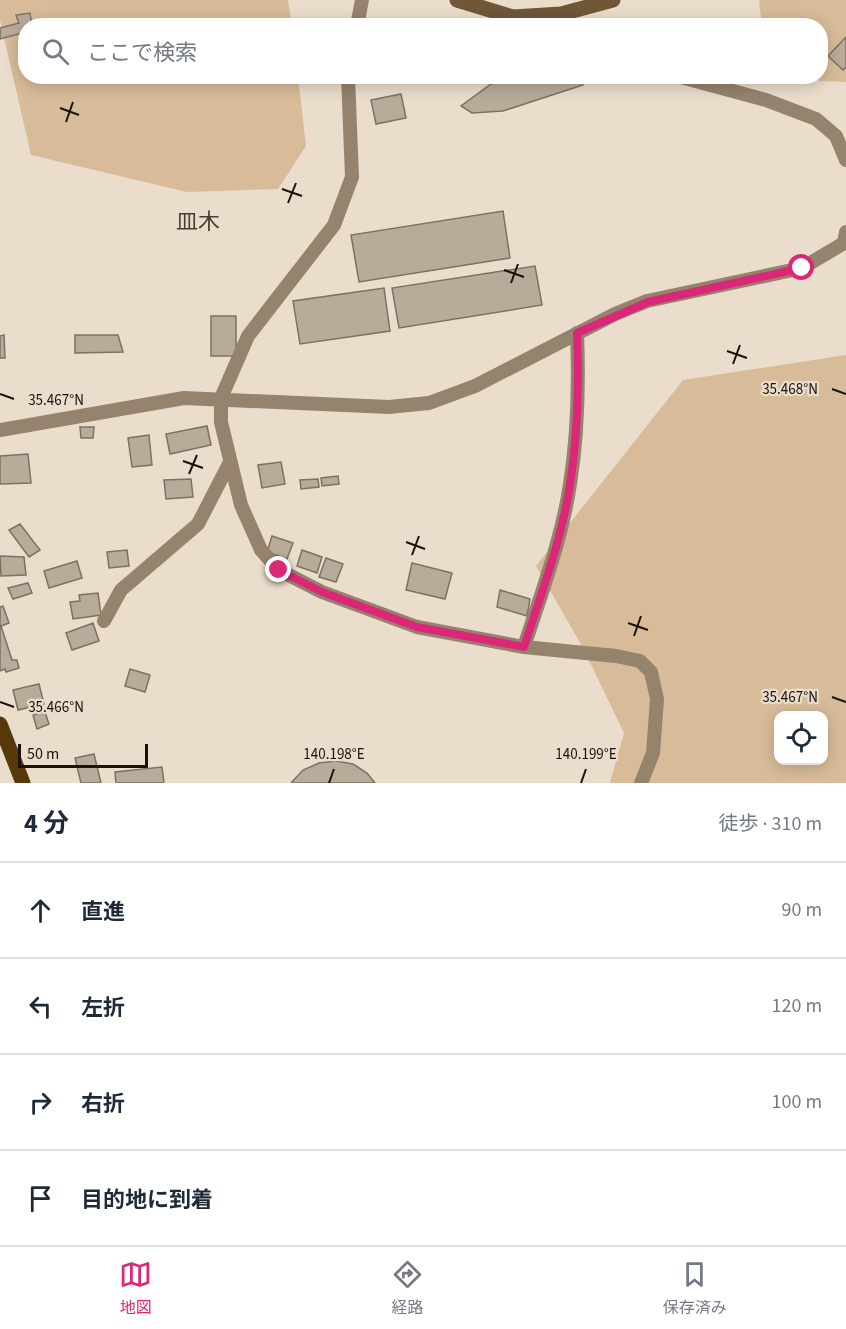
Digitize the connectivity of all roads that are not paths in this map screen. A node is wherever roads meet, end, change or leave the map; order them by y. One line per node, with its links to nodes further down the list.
1 (362, 0): 5 (street)
2 (457, 0): 6 (street)
3 (613, 0): 4 (street)
4 (577, 5): 7 (street)
5 (359, 18)
6 (530, 18)
7 (567, 18)
8 (348, 84): 13 (street)
9 (706, 84): 10 (street)
10 (846, 160)
11 (846, 232): 12 (street)
12 (577, 333): 13 (street); 17 (street)
13 (221, 398): 14 (street); 15 (street)
14 (0, 430)
15 (229, 464): 16 (street); 17 (street)
16 (104, 621)
17 (524, 647): 20 (street)
18 (0, 726): 19 (main road)
19 (23, 783)
20 (641, 783)

